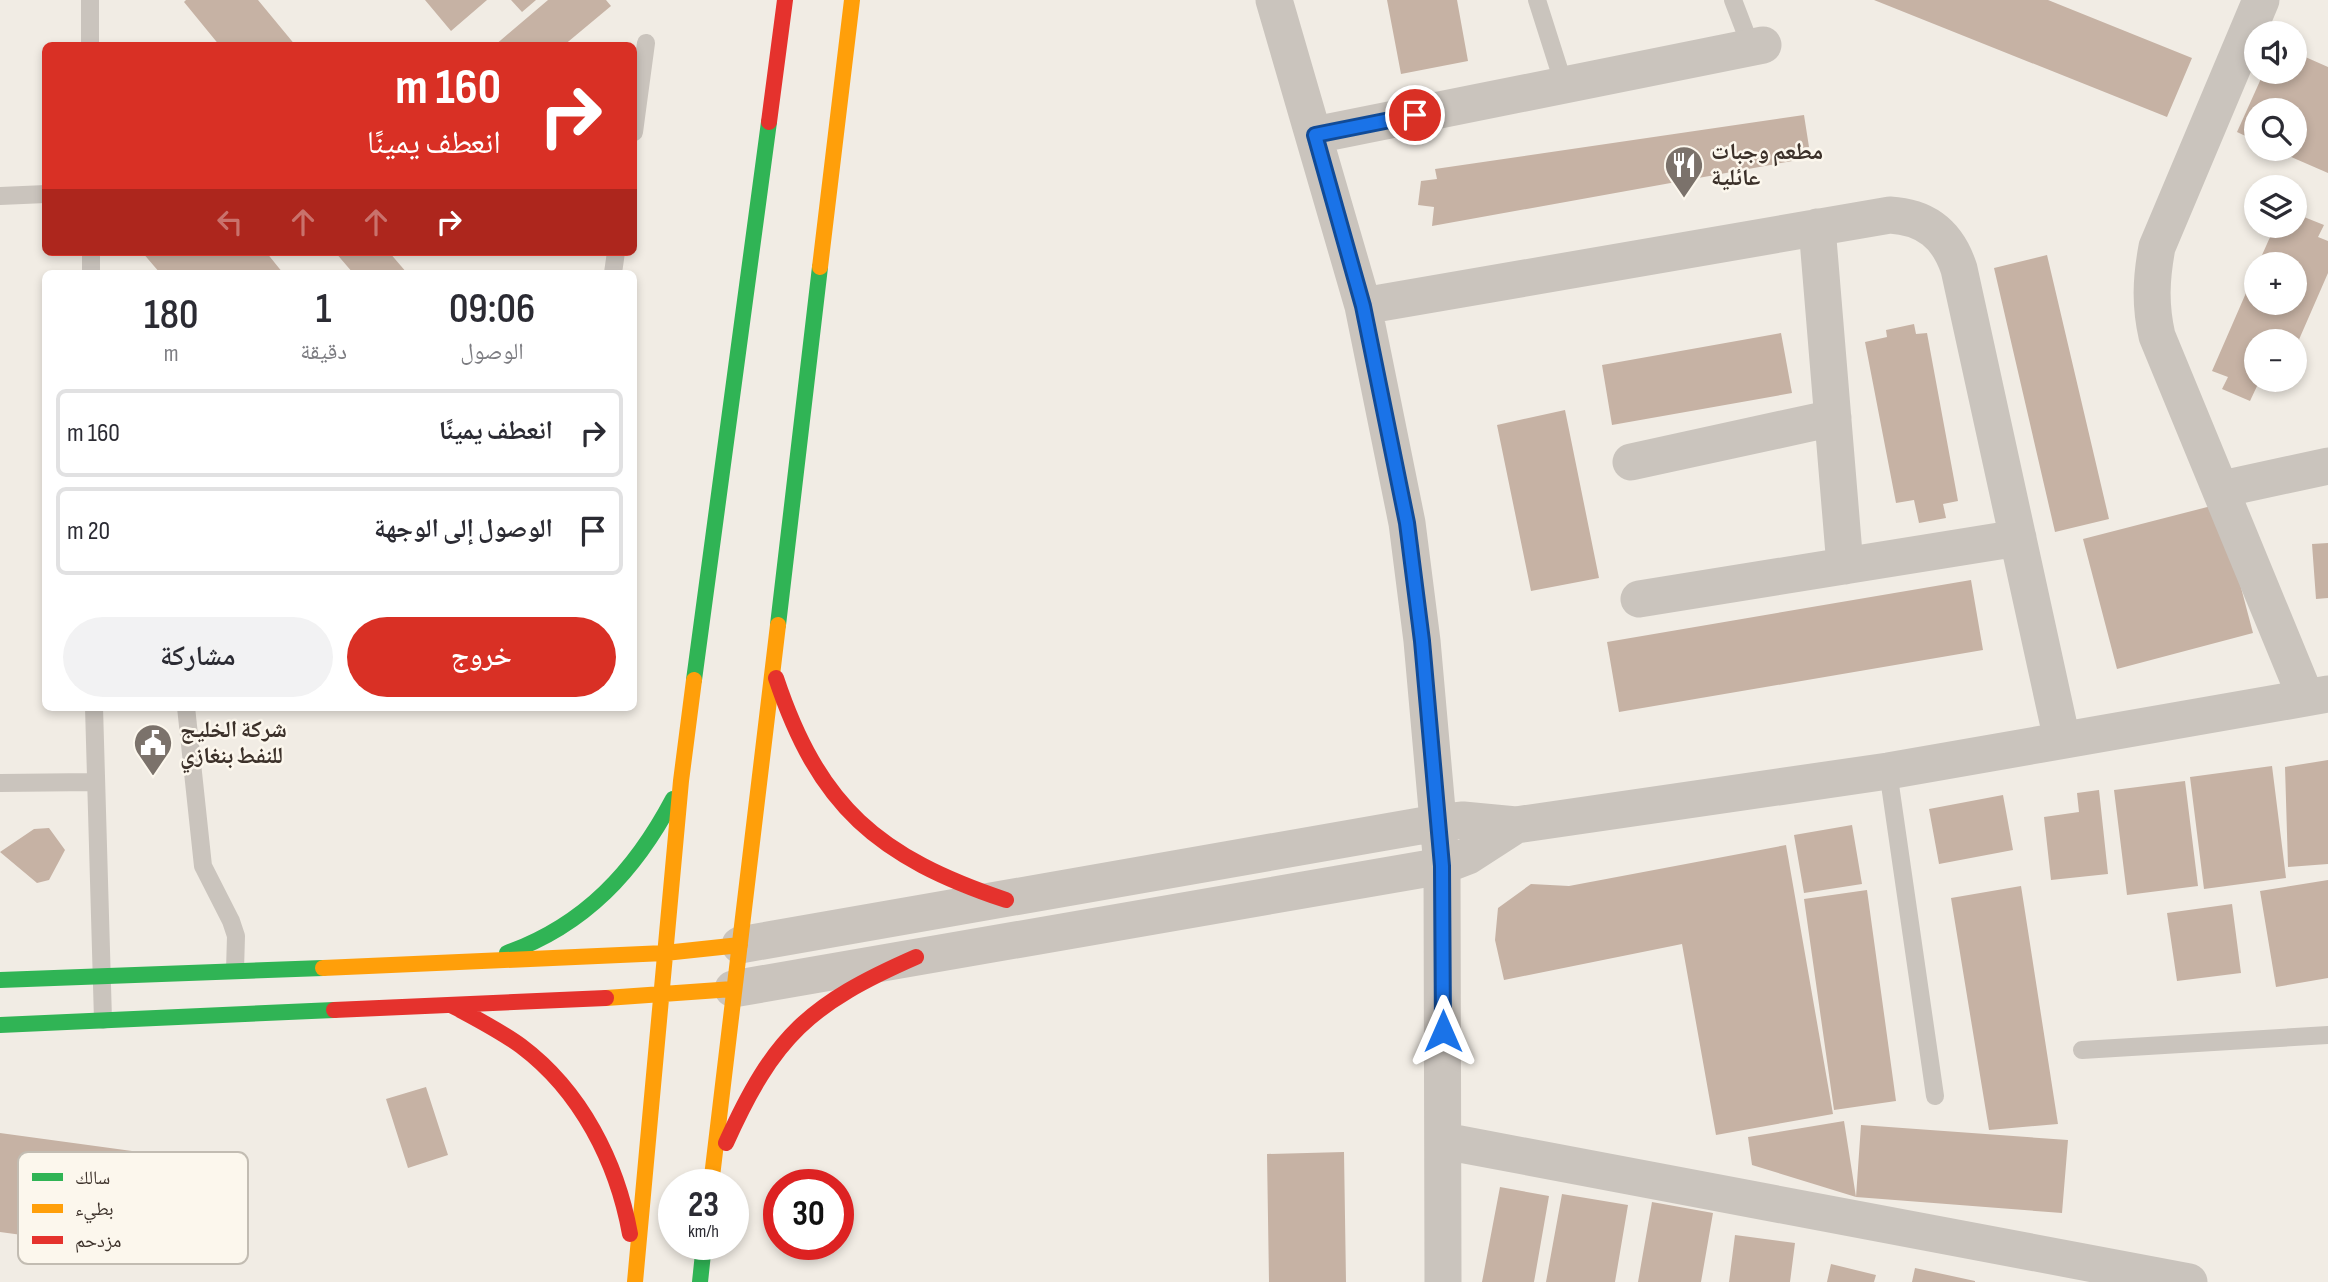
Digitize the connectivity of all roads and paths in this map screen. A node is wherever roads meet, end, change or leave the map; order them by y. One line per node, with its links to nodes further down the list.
1 (90, 0): 8 (lane)
2 (785, 0): 31 (main road)
3 (852, 0): 25 (main road)
4 (1274, 0): 13 (street)
5 (1537, 0): 11 (lane)
6 (1733, 0): 10 (lane)
7 (2261, 0): 21 (street)
8 (90, 42)
9 (646, 43): 12 (lane)
10 (1757, 46): 11 (street)
11 (1564, 85): 13 (street)
12 (637, 110)
13 (1315, 135): 17 (street)
14 (42, 194): 15 (lane)
15 (0, 196)
16 (1817, 227): 17 (street); 18 (street); 22 (street)
17 (1363, 306): 34 (street)
18 (1833, 418): 19 (street); 23 (street)
19 (1631, 462)
20 (2328, 466): 21 (street)
21 (2222, 489): 26 (street)
22 (2018, 538): 23 (street); 29 (street)
23 (1845, 566): 24 (street)
24 (1639, 599)
25 (772, 663): 37 (main road); 38 (main road)
26 (2317, 696): 29 (street)
27 (94, 711): 32 (lane)
28 (186, 711): 42 (lane)
29 (2062, 740): 30 (street)
30 (1888, 771): 35 (street); 52 (lane)
31 (681, 781): 39 (main road); 41 (main road)
32 (94, 782): 33 (lane); 43 (lane)
33 (0, 783)
34 (1437, 822): 35 (street); 36 (street); 37 (street)
35 (1516, 825): 36 (street)
36 (1442, 866): 40 (street); 53 (street)
37 (1006, 900): 38 (street)
38 (740, 945): 39 (main road); 45 (main road)
39 (665, 953): 41 (main road); 46 (main road)
40 (916, 957): 45 (street); 55 (main road)
41 (470, 963): 42 (main road)
42 (235, 970): 43 (main road)
43 (102, 976): 44 (main road); 48 (lane)
44 (0, 980)
45 (733, 989): 46 (main road); 54 (main road)
46 (663, 995): 47 (main road); 57 (main road)
47 (449, 1004): 48 (main road); 57 (main road)
48 (103, 1020): 49 (main road)
49 (0, 1025)
50 (2328, 1035): 51 (lane)
51 (2081, 1049)
52 (1935, 1096)
53 (1444, 1141): 59 (street); 60 (street)
54 (713, 1169)
55 (716, 1169)
56 (702, 1260): 58 (main road)
57 (636, 1281)
58 (700, 1282)
59 (1443, 1282)
60 (2189, 1282)

